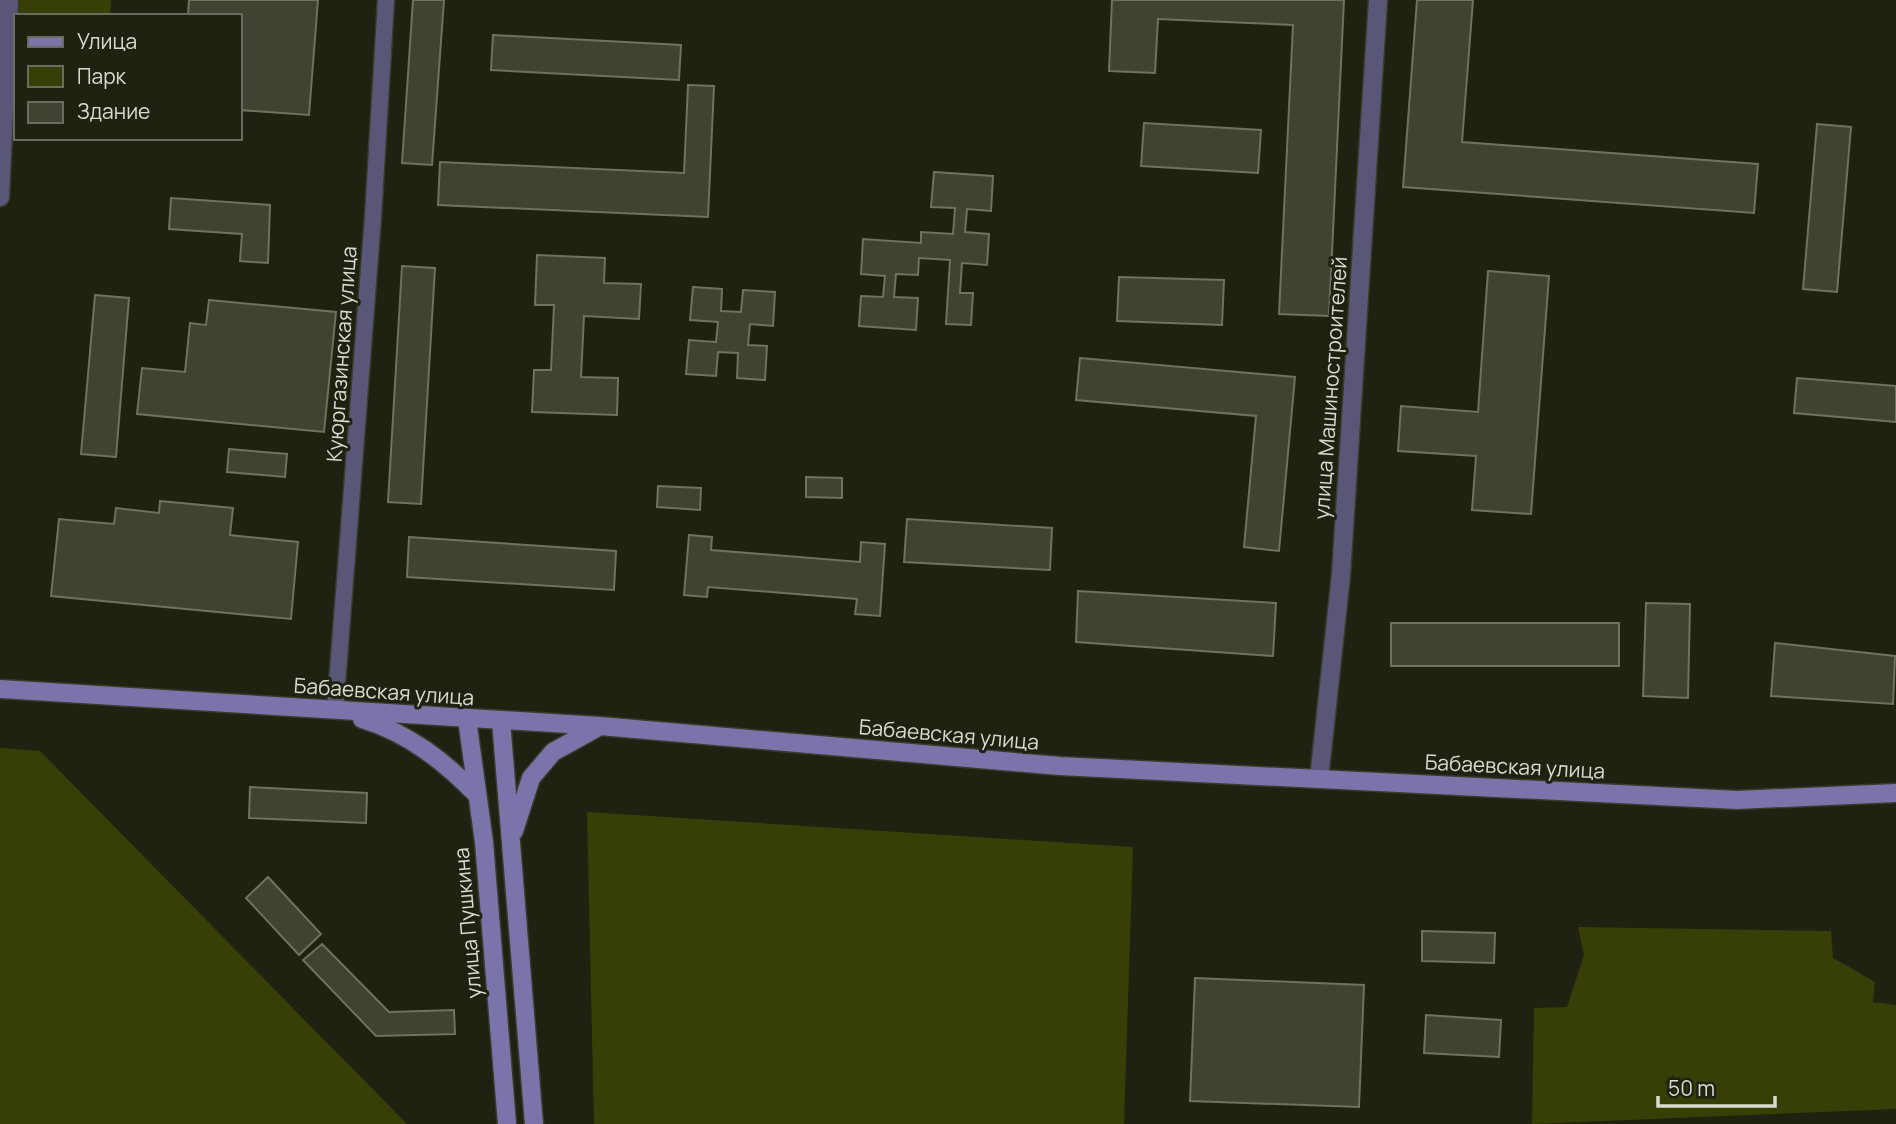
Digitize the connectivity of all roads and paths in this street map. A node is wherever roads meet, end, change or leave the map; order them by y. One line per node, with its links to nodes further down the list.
1 (9, 0): 4 (street)
2 (386, 0): 6 (street, Куюргазинская улица)
3 (1378, 0): 10 (street, улица Машиностроителей)
4 (0, 197)
5 (0, 689): 6 (main road, Бабаевская улица)
6 (335, 710): 7 (main road, Бабаевская улица); 12 (main road)
7 (467, 719): 8 (main road, Бабаевская улица); 12 (main road, улица Пушкина)
8 (501, 721): 9 (main road, Бабаевская улица); 13 (main road)
9 (600, 726): 10 (main road, Бабаевская улица); 13 (main road)
10 (1319, 779): 11 (main road, Бабаевская улица)
11 (1896, 793)
12 (477, 795): 14 (main road, улица Пушкина)
13 (511, 841): 15 (main road)
14 (507, 1124)
15 (534, 1124)

